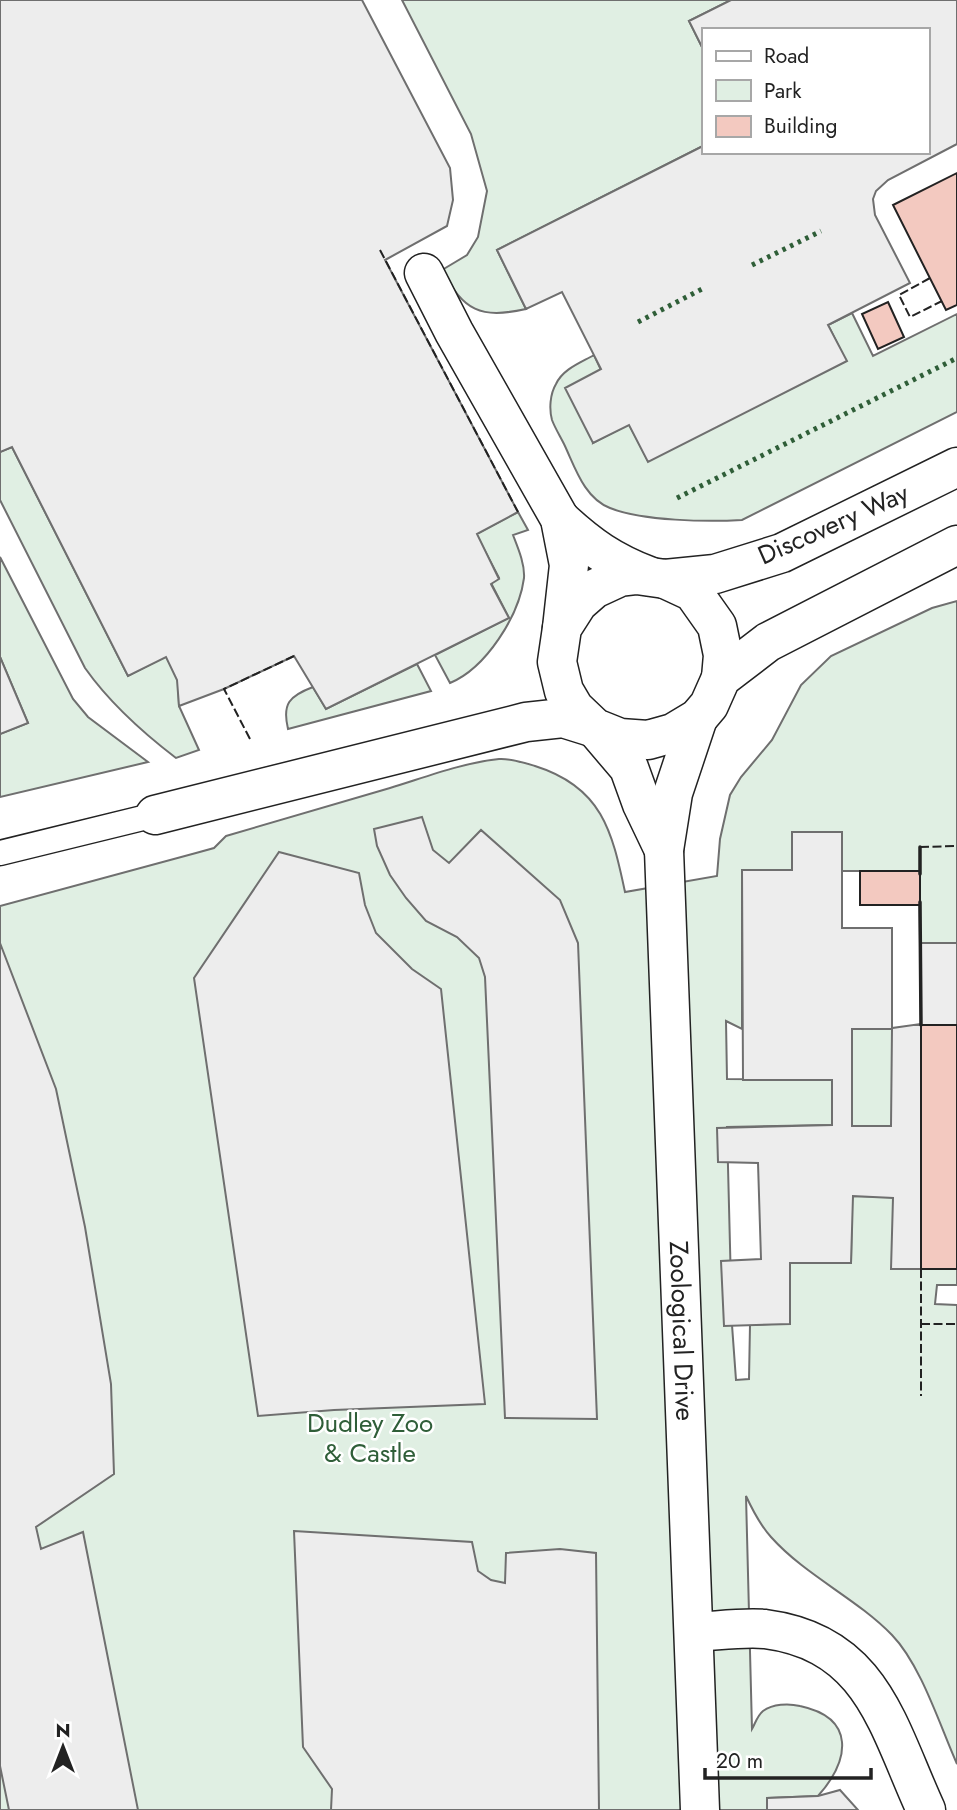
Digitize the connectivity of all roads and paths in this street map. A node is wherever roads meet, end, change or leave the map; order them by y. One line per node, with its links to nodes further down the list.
1 (424, 273): 3 (street)
2 (957, 467): 5 (street, Discovery Way)
3 (559, 519): 5 (street); 6 (street)
4 (957, 545): 7 (street)
5 (658, 578): 6 (street, Discovery Way); 7 (street)
6 (561, 638): 9 (street); 10 (street, Discovery Way)
7 (721, 678): 8 (street)
8 (698, 718): 9 (street); 12 (street, Zoological Drive)
9 (595, 728): 10 (street); 12 (street, Zoological Drive)
10 (485, 732): 11 (street)
11 (155, 815): 13 (lane)
12 (664, 850): 14 (street, Zoological Drive)
13 (0, 853)
14 (695, 1632): 15 (street, Zoological Drive); 16 (street)
15 (700, 1810)
16 (926, 1810)

